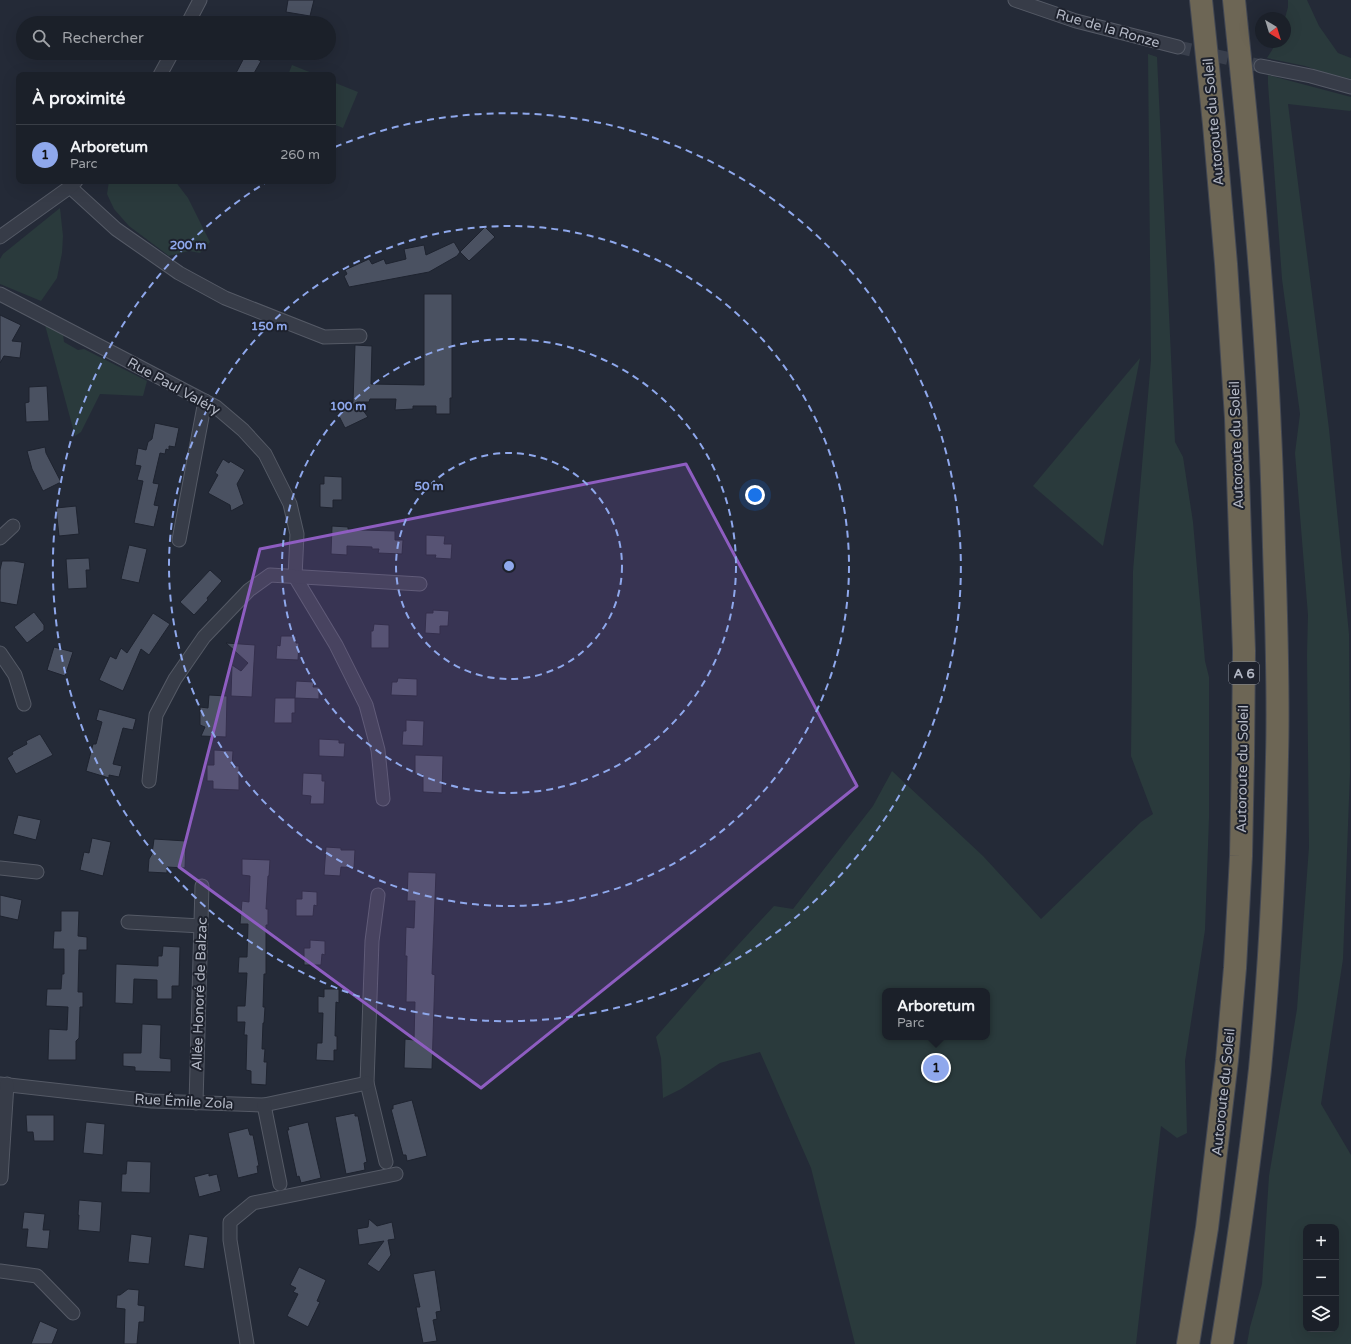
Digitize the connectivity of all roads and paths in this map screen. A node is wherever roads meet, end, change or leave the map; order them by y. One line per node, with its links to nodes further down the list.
1 (200, 0): 5 (street)
2 (1015, 0): 6 (street, Rue de la Ronze)
3 (1201, 0): 42 (highway, Autoroute du Soleil / A 6)
4 (1234, 0): 43 (highway, A 6)
5 (192, 16)
6 (1178, 47)
7 (168, 60): 9 (street)
8 (1261, 66): 10 (street)
9 (162, 72)
10 (1351, 87)
11 (73, 184): 12 (street); 14 (street)
12 (0, 237)
13 (0, 294): 15 (street, Rue Paul Valéry)
14 (360, 336)
15 (205, 402): 18 (street); 19 (street, Rue Paul Valéry)
16 (13, 526): 17 (street)
17 (0, 538)
18 (178, 540)
19 (295, 577): 20 (street); 23 (street); 24 (street)
20 (420, 584)
21 (0, 653): 22 (street)
22 (24, 704)
23 (149, 781)
24 (383, 799)
25 (0, 868): 26 (street)
26 (37, 872)
27 (202, 886): 30 (street, Allée Honoré de Balzac)
28 (378, 895): 31 (street)
29 (128, 922): 30 (street)
30 (201, 926): 33 (street, Allée Honoré de Balzac)
31 (367, 1083): 34 (street, Rue Émile Zola); 35 (street)
32 (4, 1084): 33 (street, Rue Émile Zola); 37 (street)
33 (196, 1103): 34 (street, Rue Émile Zola)
34 (264, 1105): 38 (street)
35 (386, 1162)
36 (396, 1174): 41 (street)
37 (1, 1178)
38 (280, 1184)
39 (0, 1271): 40 (street)
40 (73, 1313)
41 (247, 1344)
42 (1188, 1344)
43 (1222, 1344)

